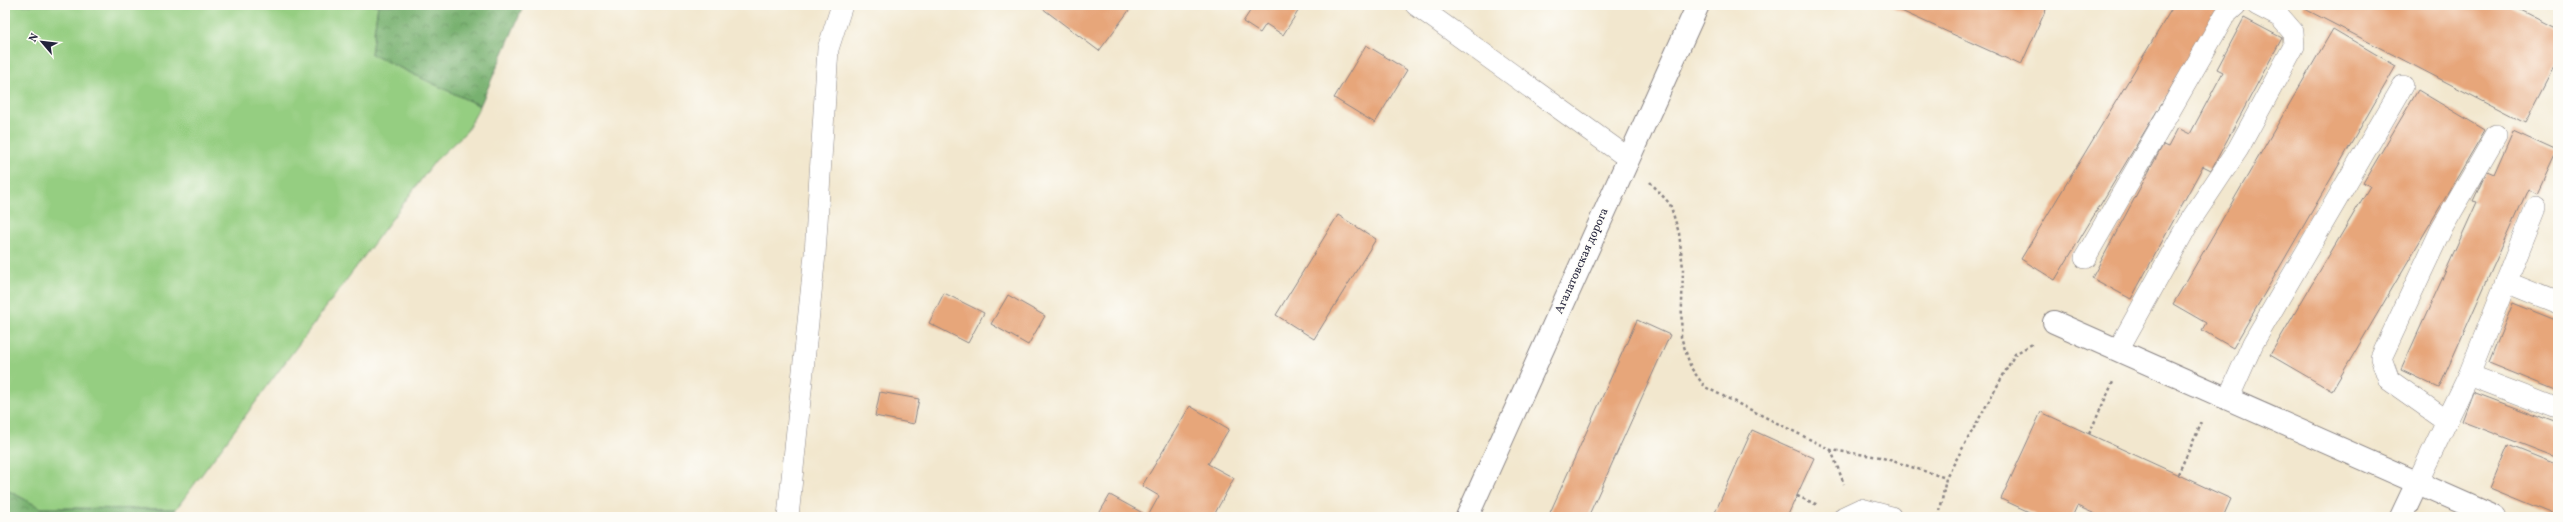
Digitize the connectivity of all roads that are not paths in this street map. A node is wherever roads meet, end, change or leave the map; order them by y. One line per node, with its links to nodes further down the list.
1 (842, 5): 21 (lane)
2 (1416, 5): 8 (lane)
3 (1698, 5): 8 (main road, Агалатовская дорога)
4 (2236, 5): 10 (lane)
5 (2257, 5): 14 (lane)
6 (2403, 86): 16 (lane)
7 (2496, 135): 18 (lane)
8 (1628, 158): 22 (main road, Агалатовская дорога)
9 (2536, 207): 11 (lane)
10 (2085, 258)
11 (2506, 282): 12 (lane); 15 (lane)
12 (2558, 303)
13 (2054, 322): 14 (main road)
14 (2118, 350): 16 (main road)
15 (2470, 375): 17 (lane); 18 (lane)
16 (2228, 399): 19 (main road)
17 (2558, 409)
18 (2447, 421): 19 (lane)
19 (2417, 483): 24 (main road); 25 (main road)
20 (1852, 513): 23 (lane)
21 (788, 517)
22 (1467, 517)
23 (1891, 517)
24 (2401, 517)
25 (2495, 517)

